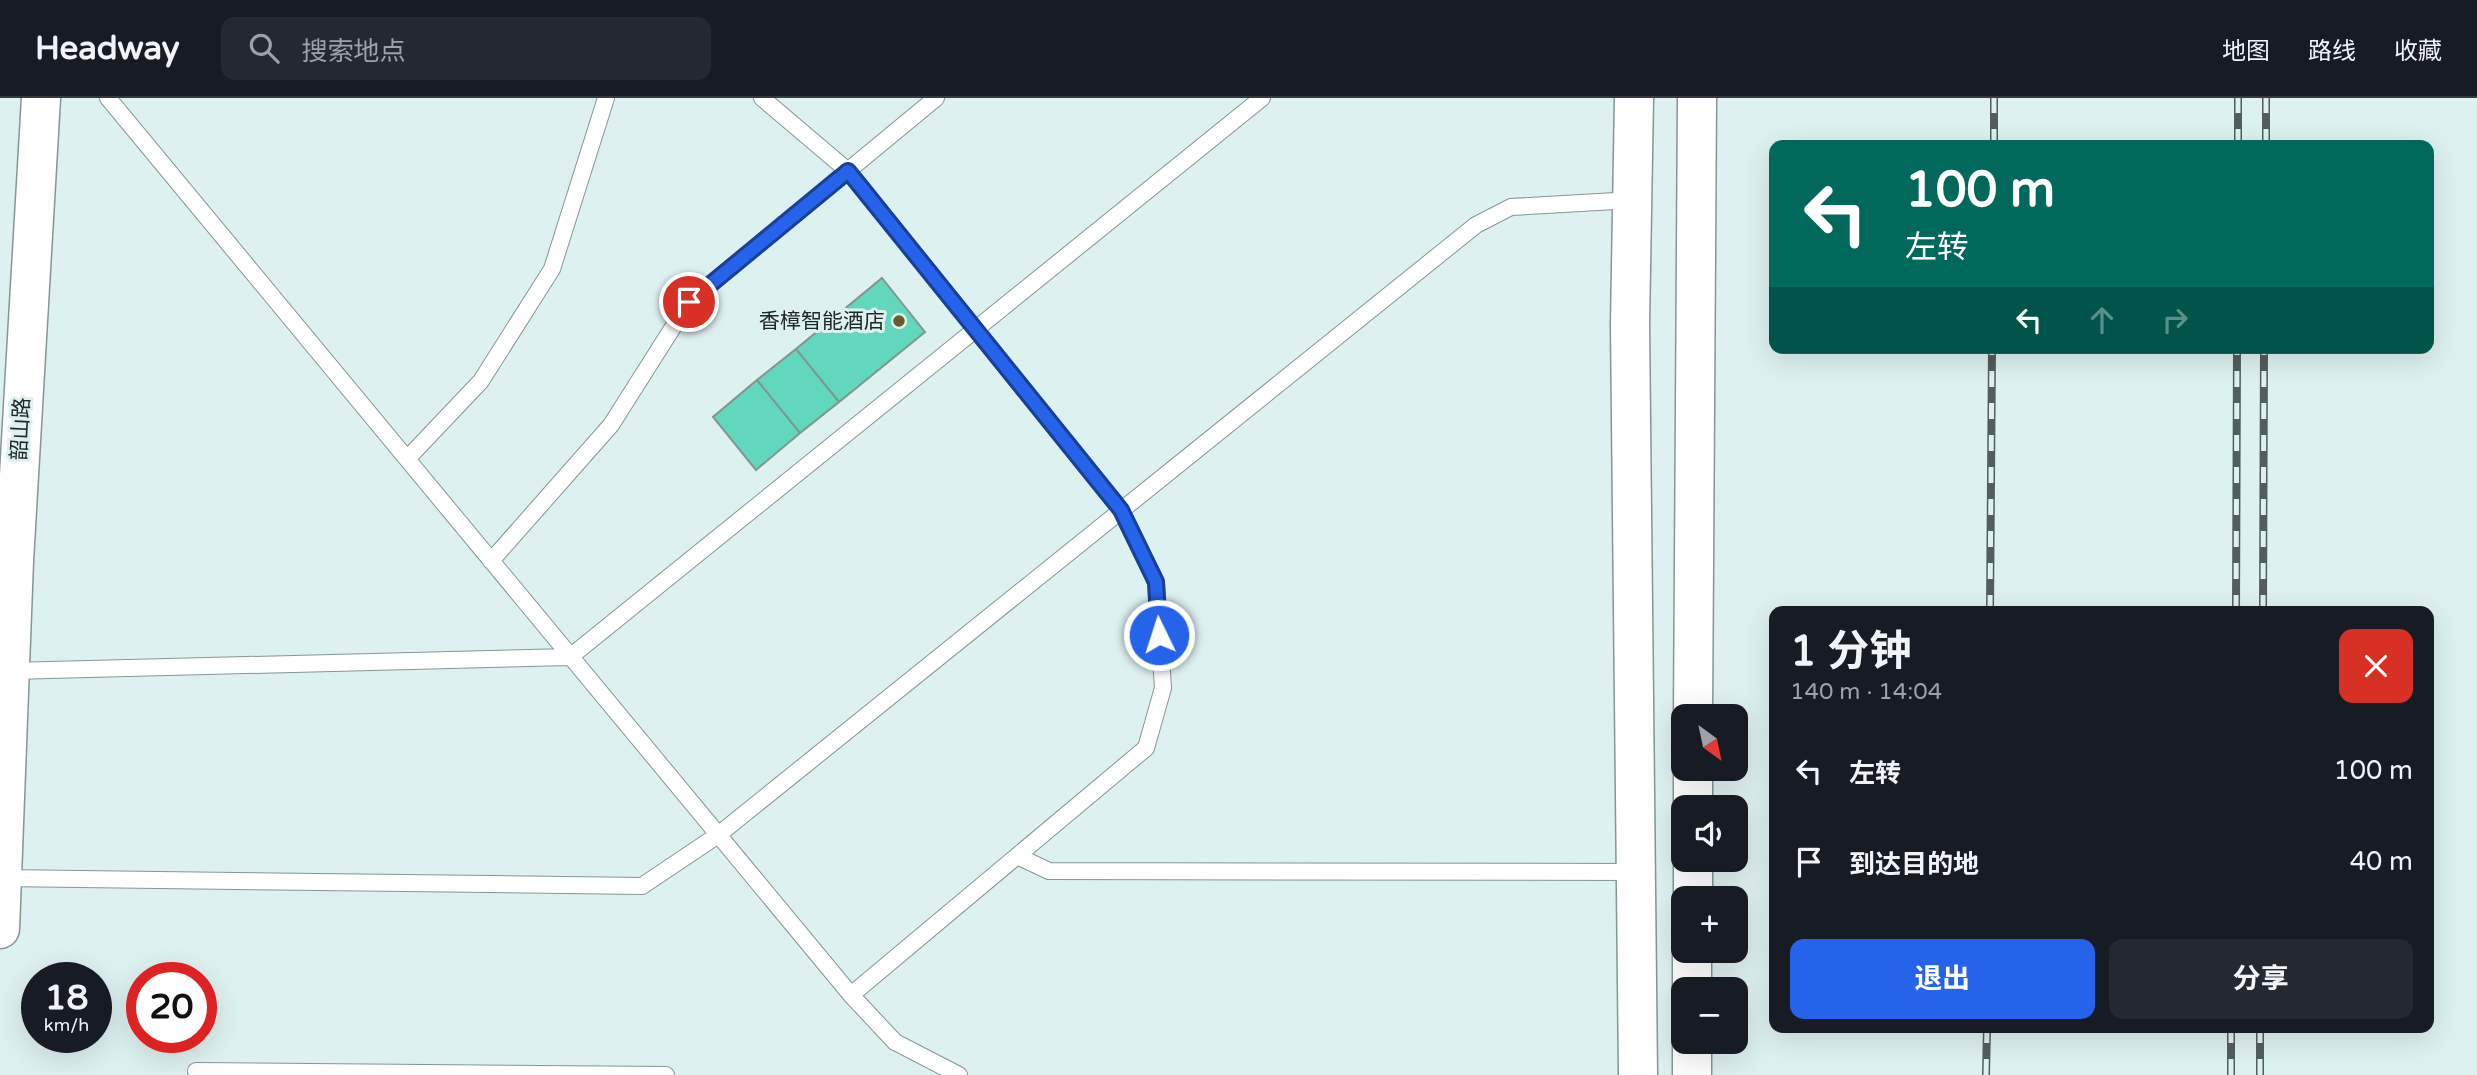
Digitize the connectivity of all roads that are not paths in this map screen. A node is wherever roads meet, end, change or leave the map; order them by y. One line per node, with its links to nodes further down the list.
1 (41, 98): 16 (main road, 韶山路)
2 (108, 98): 12 (lane)
3 (606, 98): 12 (lane)
4 (762, 98): 9 (lane)
5 (936, 98): 9 (lane)
6 (1262, 98): 11 (lane)
7 (1634, 98): 10 (main road)
8 (1697, 98): 17 (main road)
9 (848, 171): 11 (lane); 14 (lane)
10 (1633, 200): 13 (lane); 20 (main road)
11 (975, 330): 13 (lane); 15 (lane)
12 (407, 459): 14 (lane)
13 (1121, 510): 18 (lane); 19 (lane)
14 (491, 561): 15 (lane)
15 (570, 657): 16 (lane); 18 (lane)
16 (10, 671): 21 (main road, 韶山路)
17 (1693, 704)
18 (718, 835): 21 (lane); 23 (lane)
19 (1017, 856): 20 (lane); 23 (lane)
20 (1636, 872): 28 (main road)
21 (2, 878): 22 (main road, 韶山路)
22 (0, 929)
23 (850, 995): 27 (lane)
24 (1692, 1054): 29 (main road)
25 (196, 1071): 26 (lane)
26 (666, 1075)
27 (959, 1075)
28 (1638, 1075)
29 (1692, 1075)

